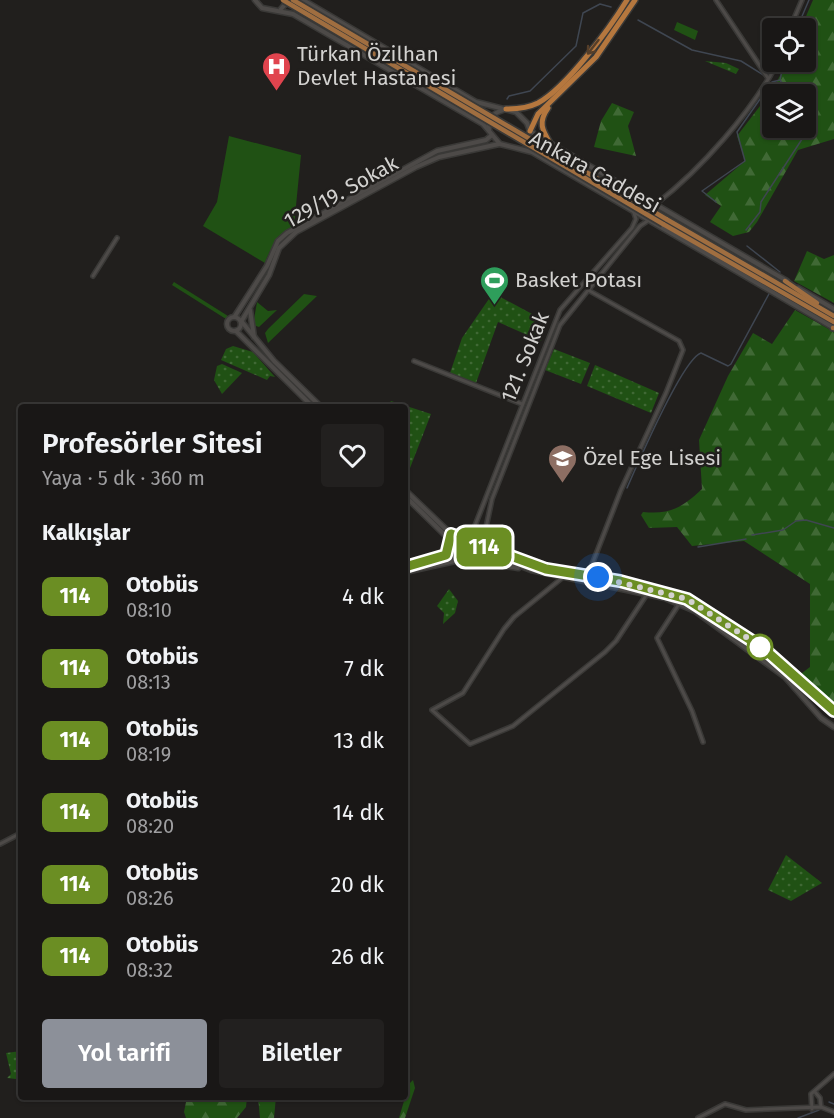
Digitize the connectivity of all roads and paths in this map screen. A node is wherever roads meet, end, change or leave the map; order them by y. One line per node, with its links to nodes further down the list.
1 (255, 0): 9 (main road, Ankara Caddesi)
2 (283, 0): 23 (highway, Ankara Caddesi, bridge)
3 (291, 0): 9 (main road, Ankara Caddesi); 23 (highway, Ankara Caddesi, bridge)
4 (303, 0): 14 (main road, Ankara Caddesi)
5 (627, 0): 14 (highway, one-way to 14)
6 (635, 0): 13 (highway)
7 (716, 0): 12 (street)
8 (802, 0): 10 (street)
9 (281, 9): 16 (main road, Ankara Caddesi)
10 (794, 18)
11 (771, 72): 12 (street)
12 (768, 78): 20 (street)
13 (554, 99): 15 (highway); 17 (highway)
14 (506, 109): 15 (main road, Ankara Caddesi); 16 (main road)
15 (530, 131): 17 (main road, Ankara Caddesi); 19 (main road)
16 (491, 134): 18 (main road, Ankara Caddesi); 30 (main road, 129/19. Sokak)
17 (550, 143): 20 (main road, Ankara Caddesi)
18 (500, 144): 19 (main road, Ankara Caddesi); 28 (main road, 129/19. Sokak)
19 (518, 147): 21 (main road, Ankara Caddesi)
20 (656, 204): 26 (main road, Ankara Caddesi)
21 (634, 211): 22 (main road, Ankara Caddesi); 39 (street, 121. Sokak)
22 (649, 220): 27 (street, 121. Sokak); 33 (main road, Ankara Caddesi)
23 (664, 221): 31 (highway, Ankara Caddesi); 33 (highway, Ankara Caddesi)
24 (117, 238): 25 (street)
25 (93, 276)
26 (785, 280): 29 (main road, Ankara Caddesi); 31 (highway)
27 (588, 290): 44 (street, 121. Sokak); 50 (street)
28 (250, 306): 32 (main road, 129/19. Sokak); 35 (main road)
29 (834, 309)
30 (235, 316): 32 (main road); 34 (main road)
31 (834, 316)
32 (242, 322): 34 (main road); 35 (main road)
33 (834, 327)
34 (236, 331): 37 (main road)
35 (256, 341): 38 (main road)
36 (414, 362): 39 (street)
37 (310, 404)
38 (318, 404)
39 (522, 404): 42 (street, 121. Sokak)
40 (408, 492): 43 (main road)
41 (408, 499): 43 (main road)
42 (472, 533): 44 (main road); 45 (main road)
43 (450, 536): 45 (street); 47 (street)
44 (484, 537): 46 (main road, 121. Sokak)
45 (462, 542): 46 (main road); 47 (main road); 48 (main road)
46 (486, 551): 48 (main road); 51 (main road); 53 (main road)
47 (446, 555): 49 (main road)
48 (471, 559): 51 (main road); 52 (main road)
49 (408, 566)
50 (591, 567): 53 (street); 54 (street)
51 (531, 570): 55 (main road)
52 (408, 571)
53 (583, 574): 54 (main road)
54 (598, 577): 58 (main road)
55 (562, 578): 56 (main road); 56 (street)
56 (647, 594): 57 (main road)
57 (679, 604): 59 (main road); 60 (street)
58 (834, 711)
59 (834, 727)
60 (703, 742)
61 (18, 835): 62 (street)
62 (0, 844)
63 (834, 1074): 64 (street)
64 (815, 1092): 65 (street); 66 (street)
65 (821, 1107): 66 (street); 67 (street)
66 (812, 1109): 68 (street)
67 (834, 1112)
68 (698, 1118)

